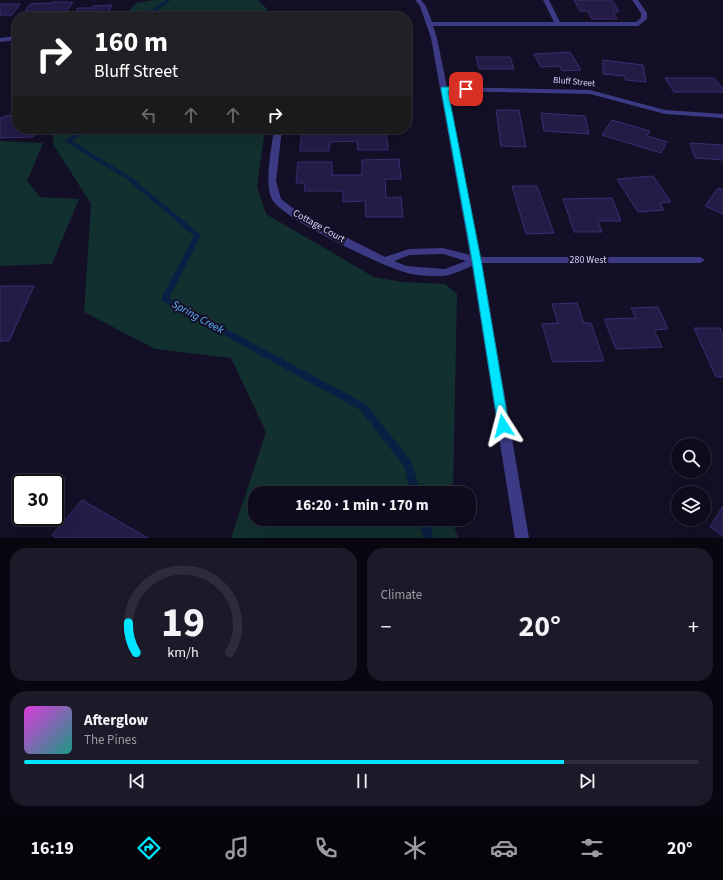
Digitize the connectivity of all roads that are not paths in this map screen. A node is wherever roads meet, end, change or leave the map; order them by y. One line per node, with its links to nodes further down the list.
1 (418, 0): 4 (street)
2 (546, 0): 5 (street)
3 (635, 0): 5 (street)
4 (429, 24): 5 (street); 8 (street)
5 (558, 24)
6 (12, 39): 7 (street)
7 (0, 40)
8 (444, 89): 9 (street, Bluff Street); 11 (street)
9 (723, 116)
10 (277, 134): 13 (street, Cottage Court)
11 (476, 260): 12 (street, 280 West); 13 (street); 13 (street, Cottage Court); 14 (street)
12 (700, 260)
13 (384, 261)
14 (522, 538)

